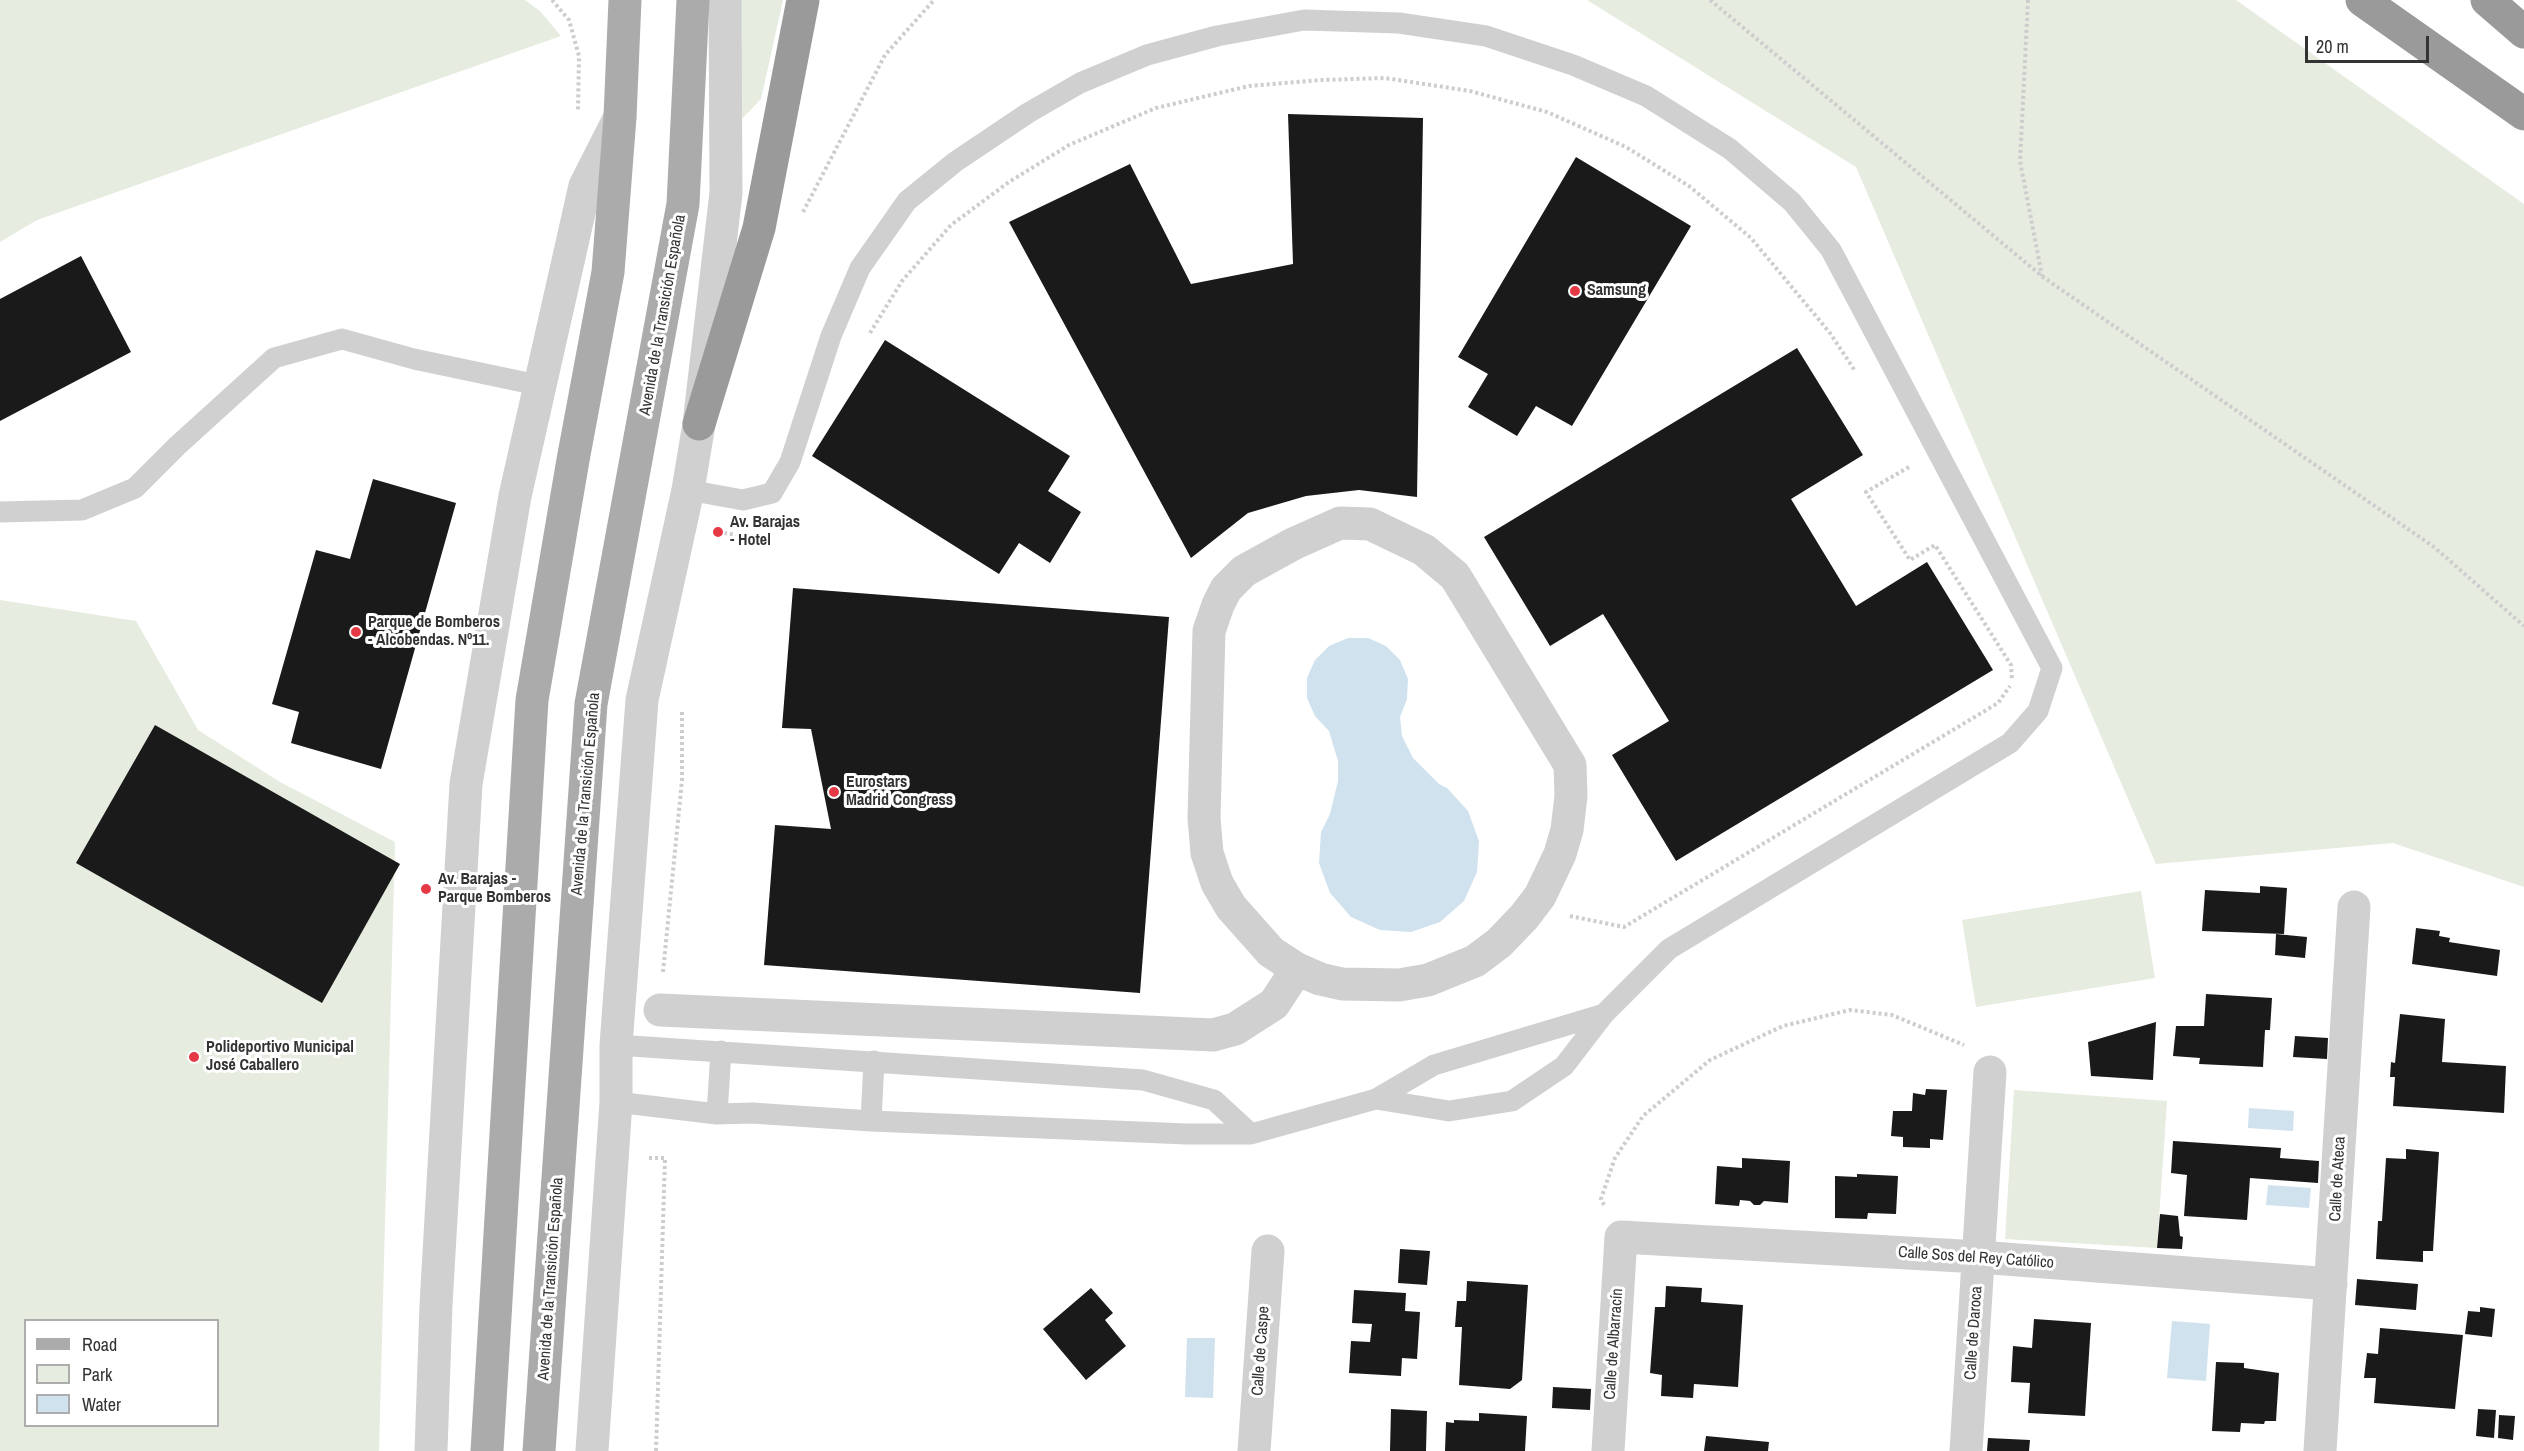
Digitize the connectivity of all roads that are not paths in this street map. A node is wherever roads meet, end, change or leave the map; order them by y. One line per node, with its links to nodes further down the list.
1 (625, 0): 9 (main road)
2 (693, 0): 33 (main road, Avenida de la Transición Española)
3 (725, 0): 11 (street)
4 (803, 0): 11 (highway)
5 (2362, 0): 8 (highway)
6 (2487, 0): 7 (highway)
7 (2524, 32)
8 (2524, 114)
9 (620, 117): 10 (street); 32 (main road)
10 (540, 384): 13 (lane); 31 (street)
11 (699, 424): 12 (street)
12 (688, 490): 17 (lane); 18 (street)
13 (0, 512)
14 (2354, 907): 30 (street, Calle de Ateca)
15 (1297, 969): 15 (street); 16 (street)
16 (660, 1010)
17 (1604, 1014): 22 (lane); 22 (lane)
18 (616, 1045): 19 (lane); 23 (street)
19 (721, 1050): 20 (lane); 24 (lane)
20 (874, 1061): 25 (lane); 26 (lane)
21 (1990, 1072): 29 (street, Calle de Daroca)
22 (1376, 1100): 26 (lane)
23 (615, 1102): 24 (lane); 34 (street)
24 (717, 1113): 25 (lane)
25 (872, 1121): 26 (lane)
26 (1251, 1134)
27 (1621, 1238): 29 (street, Calle Sos del Rey Católico); 36 (street, Calle de Albarracín)
28 (1268, 1251): 35 (street, Calle de Caspe)
29 (1979, 1257): 30 (street, Calle Sos del Rey Católico); 37 (street, Calle de Daroca)
30 (2331, 1284): 38 (street, Calle de Ateca)
31 (431, 1451)
32 (487, 1451)
33 (539, 1451)
34 (592, 1451)
35 (1254, 1451)
36 (1608, 1451)
37 (1966, 1451)
38 (2320, 1451)

